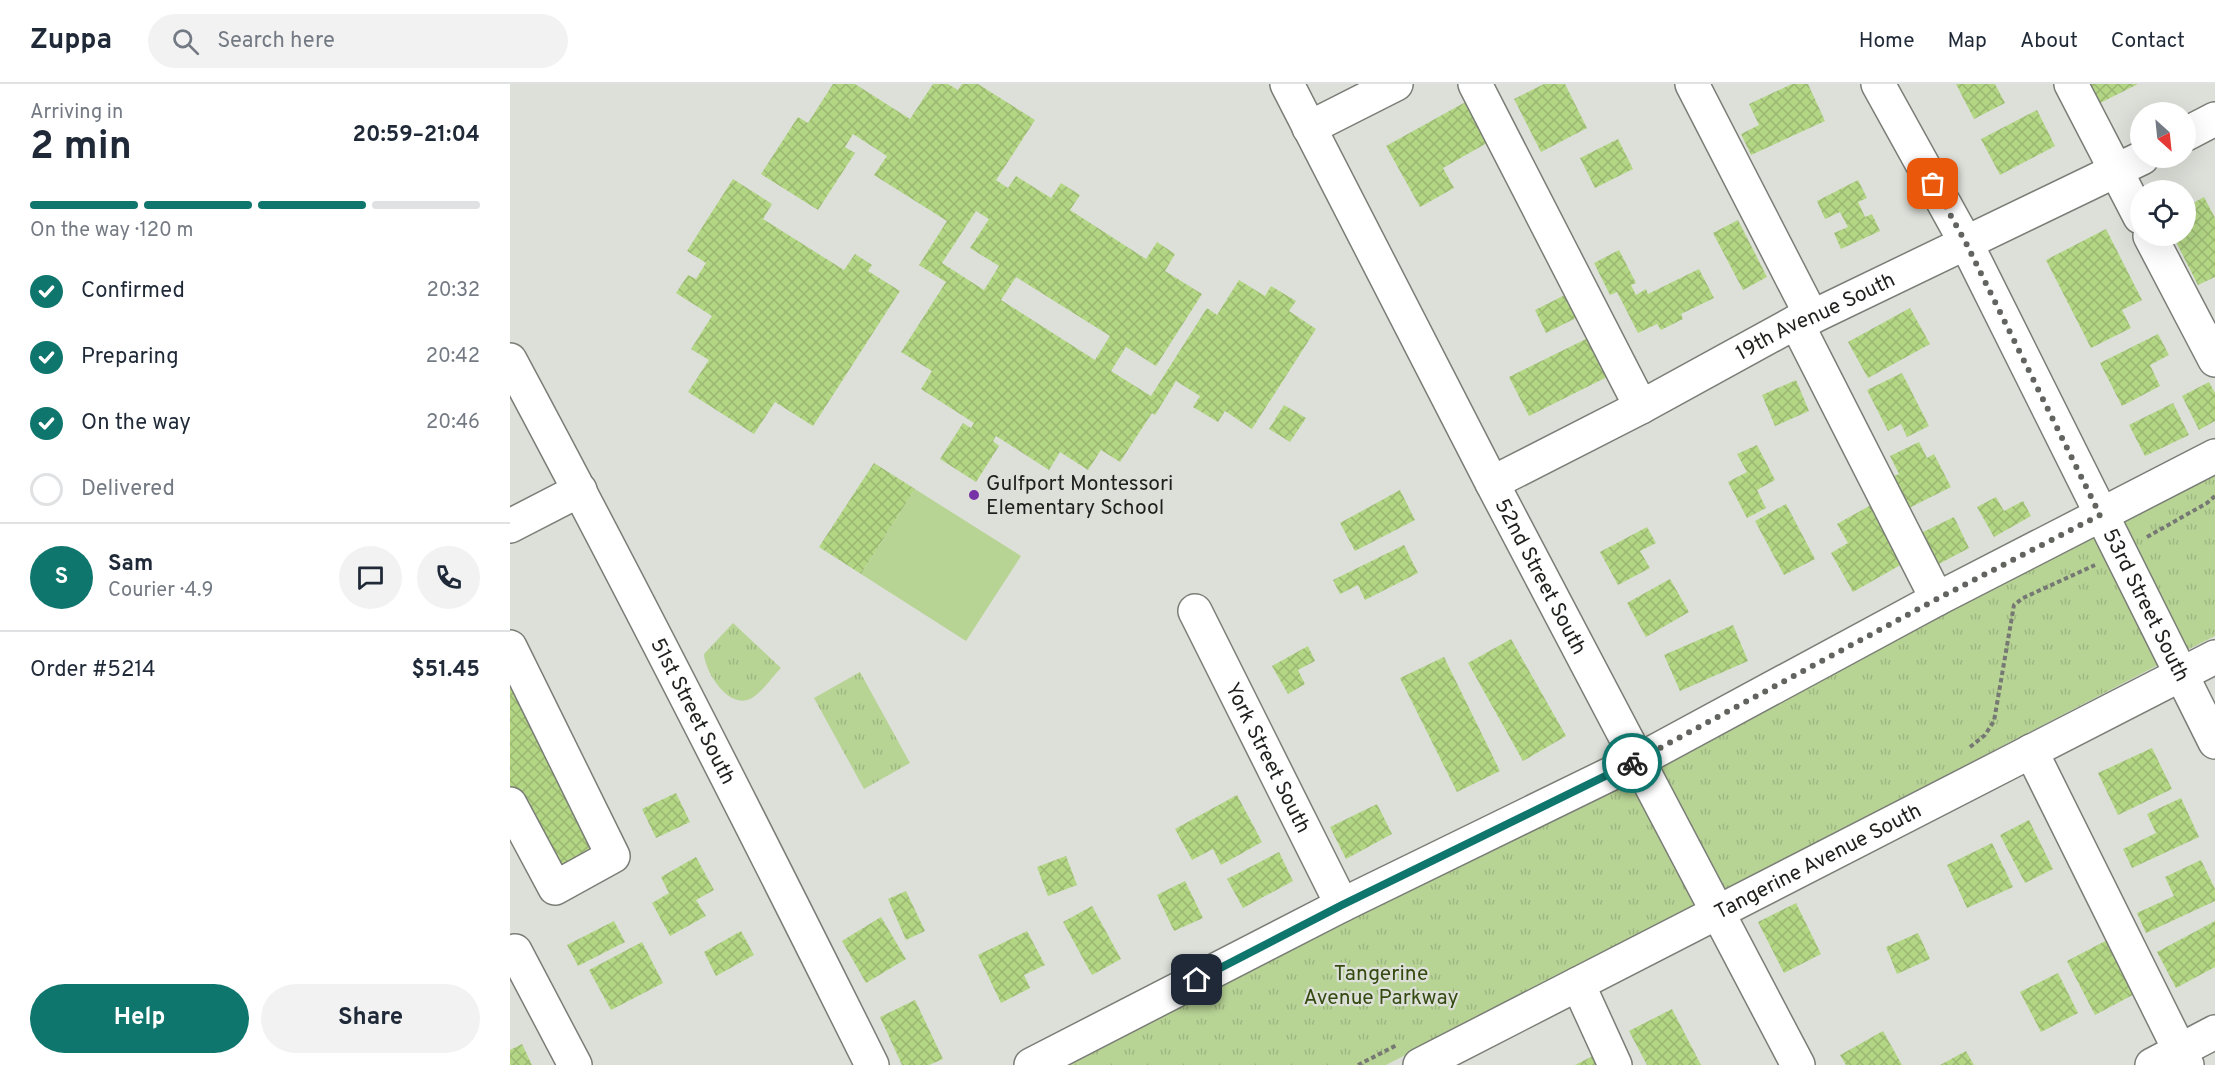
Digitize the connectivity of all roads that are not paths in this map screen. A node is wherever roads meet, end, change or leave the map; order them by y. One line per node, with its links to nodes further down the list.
1 (1287, 84): 8 (street, 52nd Street South)
2 (1396, 84): 8 (street)
3 (1475, 84): 17 (street)
4 (1692, 84): 14 (street)
5 (1878, 84): 12 (street, 53rd Street South)
6 (2071, 84): 10 (street)
7 (2215, 119): 9 (street)
8 (1309, 128): 19 (street, 52nd Street South)
9 (2196, 129)
10 (2129, 164): 11 (street); 12 (street, 19th Avenue South)
11 (2132, 180)
12 (1966, 243): 14 (street, 19th Avenue South); 21 (street, 53rd Street South)
13 (2155, 246): 16 (street)
14 (1804, 319): 17 (street, 19th Avenue South); 23 (street)
15 (510, 360): 20 (street, 51st Street South)
16 (2215, 360)
17 (1641, 406): 19 (street, 19th Avenue South)
18 (2215, 456): 21 (street)
19 (1492, 483): 30 (street, 52nd Street South)
20 (580, 490): 22 (street); 39 (street, 51st Street South)
21 (2100, 515): 23 (street); 27 (street, 53rd Street South)
22 (510, 526)
23 (1937, 599): 30 (street)
24 (1195, 610): 32 (street, York Street South)
25 (510, 646): 31 (street)
26 (2215, 657): 27 (street, Tangerine Avenue South)
27 (2181, 674): 28 (street, 53rd Street South); 29 (street, Tangerine Avenue South)
28 (2215, 742)
29 (2031, 751): 33 (street, Tangerine Avenue South); 37 (street)
30 (1639, 760): 32 (street); 33 (street, 52nd Street South)
31 (510, 804)
32 (1342, 905): 40 (street)
33 (1719, 912): 35 (street, Tangerine Avenue South); 43 (street, 52nd Street South)
34 (515, 951): 38 (street)
35 (1578, 984): 41 (street, Tangerine Avenue South); 42 (street)
36 (2215, 1032): 37 (street)
37 (2173, 1060)
38 (575, 1065)
39 (872, 1065)
40 (1031, 1065)
41 (1420, 1065)
42 (1615, 1065)
43 (1798, 1065)

